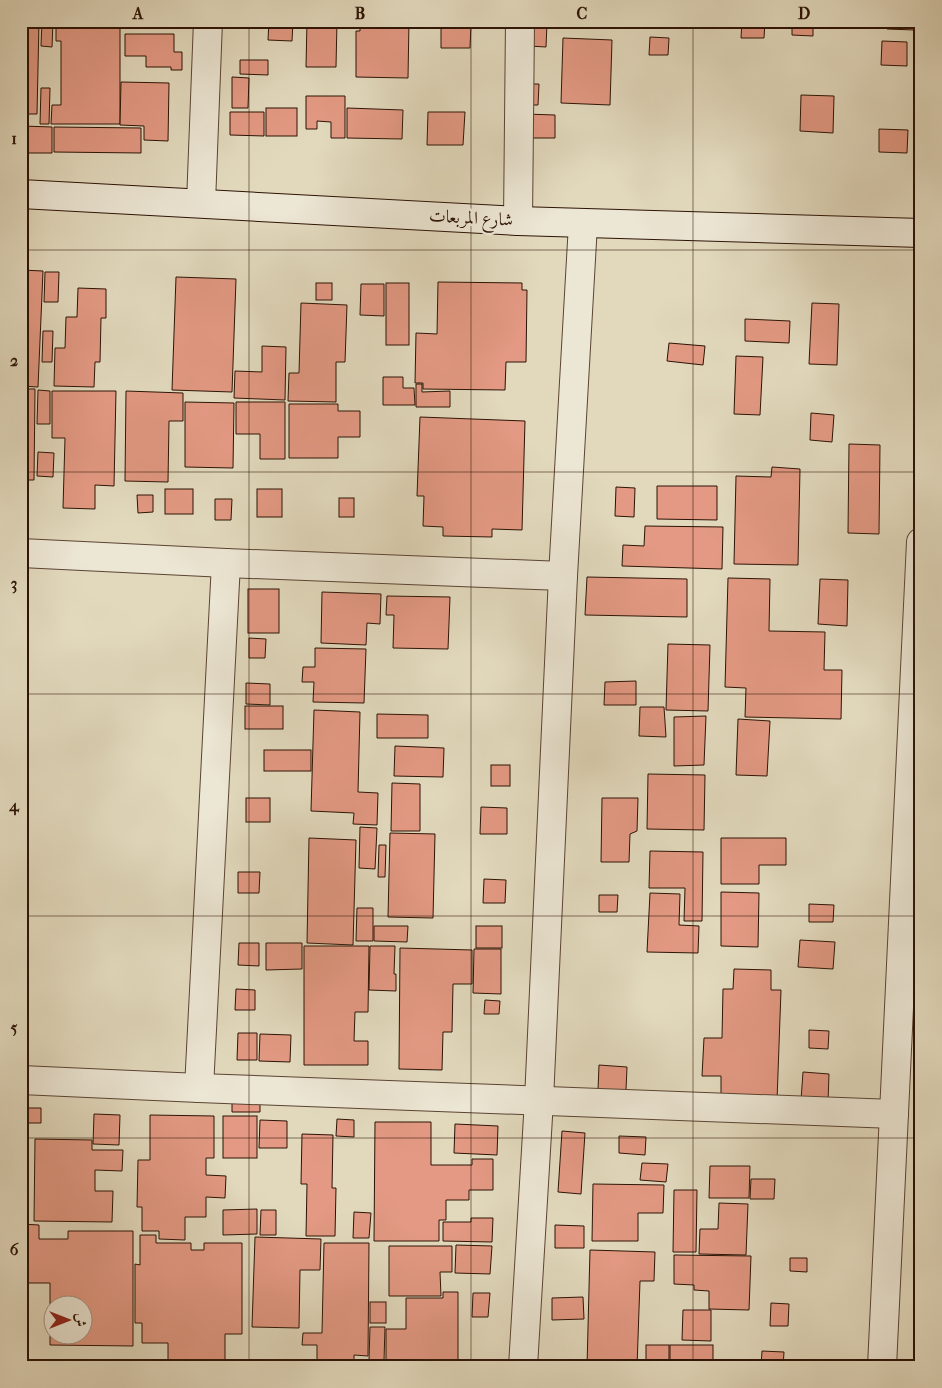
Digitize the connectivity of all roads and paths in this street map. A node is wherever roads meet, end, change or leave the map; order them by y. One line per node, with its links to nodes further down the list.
1 (208, 21): 4 (street)
2 (520, 21): 5 (street)
3 (21, 194): 4 (street, شارع المربعات)
4 (201, 203): 5 (street, شارع المربعات)
5 (518, 221): 6 (street, شارع المربعات)
6 (583, 224): 7 (street, شارع المربعات); 11 (street)
7 (921, 233)
8 (921, 542): 12 (street)
9 (21, 553): 10 (street)
10 (226, 563): 11 (street); 14 (street)
11 (563, 576): 15 (street)
12 (915, 802): 16 (street)
13 (21, 1080): 14 (street)
14 (199, 1088): 15 (street)
15 (538, 1100): 16 (street); 17 (street)
16 (894, 1114): 18 (street)
17 (523, 1367)
18 (882, 1367)

